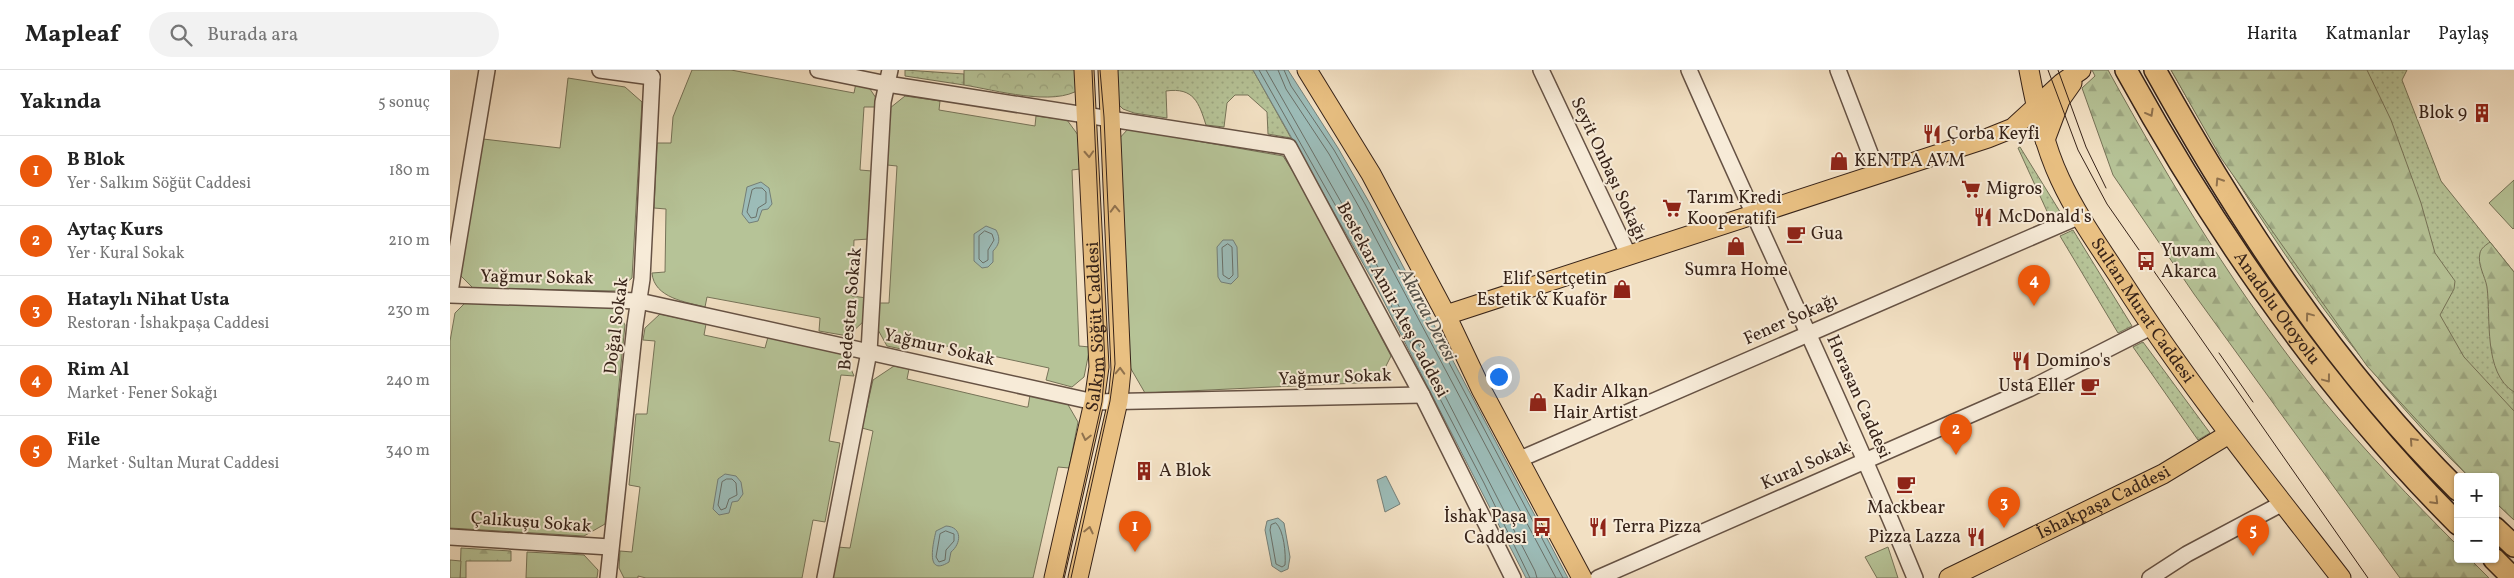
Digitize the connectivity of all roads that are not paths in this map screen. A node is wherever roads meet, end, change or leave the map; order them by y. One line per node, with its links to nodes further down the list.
1 (488, 70): 26 (street)
2 (600, 70): 16 (street)
3 (818, 70): 17 (street)
4 (1084, 70): 19 (main road, Salkım Söğüt Caddesi)
5 (1108, 70): 20 (main road)
6 (1307, 70): 28 (main road)
7 (1541, 70): 25 (street, Seyit Onbaşı Sokağı)
8 (1690, 70): 23 (street, Horasan Caddesi)
9 (1838, 70): 22 (street)
10 (2030, 70): 18 (main road, Sultan Murat Caddesi)
11 (2067, 70): 12 (main road)
12 (2072, 70)
13 (2082, 70): 18 (main road); 21 (main road)
14 (2126, 70): 40 (highway, Anadolu Otoyolu, one-way to 40)
15 (2154, 70): 38 (highway, Anadolu Otoyolu, one-way to 15)
16 (655, 74): 27 (street, Doğal Sokak)
17 (888, 77): 19 (street); 31 (street, Bedesten Sokak)
18 (2036, 107): 21 (main road, Sultan Murat Caddesi); 22 (main road)
19 (1087, 114): 20 (street); 34 (main road, Salkım Söğüt Caddesi, one-way to 34)
20 (1111, 118): 32 (street, Bestekar Amir Ateş Caddesi); 33 (main road, one-way to 20)
21 (2045, 140): 24 (main road, Sultan Murat Caddesi)
22 (1878, 174): 23 (main road)
23 (1754, 216): 25 (main road); 30 (street, Horasan Caddesi)
24 (2080, 216): 29 (main road, Sultan Murat Caddesi); 30 (street, Fener Sokağı)
25 (1629, 256): 28 (main road)
26 (450, 294): 27 (street, Yağmur Sokak)
27 (639, 301): 31 (street, Yağmur Sokak); 44 (street, Doğal Sokak)
28 (1446, 315): 36 (main road)
29 (2151, 327): 35 (main road, Sultan Murat Caddesi); 37 (street, Kural Sokak)
30 (1809, 332): 36 (street, Fener Sokağı); 37 (street, Horasan Caddesi)
31 (869, 352): 34 (street, Yağmur Sokak); 47 (street, Bedesten Sokak)
32 (1422, 395): 33 (street, Yağmur Sokak); 50 (street, Bestekar Amir Ateş Caddesi)
33 (1118, 401): 34 (street, Yağmur Sokak); 49 (main road, one-way to 33)
34 (1094, 402): 48 (main road, Salkım Söğüt Caddesi, one-way to 48)
35 (2229, 434): 39 (main road, Sultan Murat Caddesi); 54 (main road, İshakpaşa Caddesi)
36 (1518, 460): 51 (main road)
37 (1866, 460): 52 (street, Kural Sokak); 53 (street, Horasan Caddesi)
38 (2454, 486)
39 (2283, 503): 55 (street); 56 (main road, Sultan Murat Caddesi)
40 (2454, 520)
41 (2499, 532): 43 (highway)
42 (450, 537): 44 (street, Çalıkuşu Sokak)
43 (2514, 546)
44 (610, 547): 46 (street, Doğal Sokak)
45 (2498, 563): 57 (highway)
46 (608, 578)
47 (825, 578)
48 (1054, 578)
49 (1078, 578)
50 (1513, 578)
51 (1582, 578)
52 (1598, 578)
53 (1914, 578)
54 (1949, 578)
55 (2150, 578)
56 (2341, 578)
57 (2512, 578)

